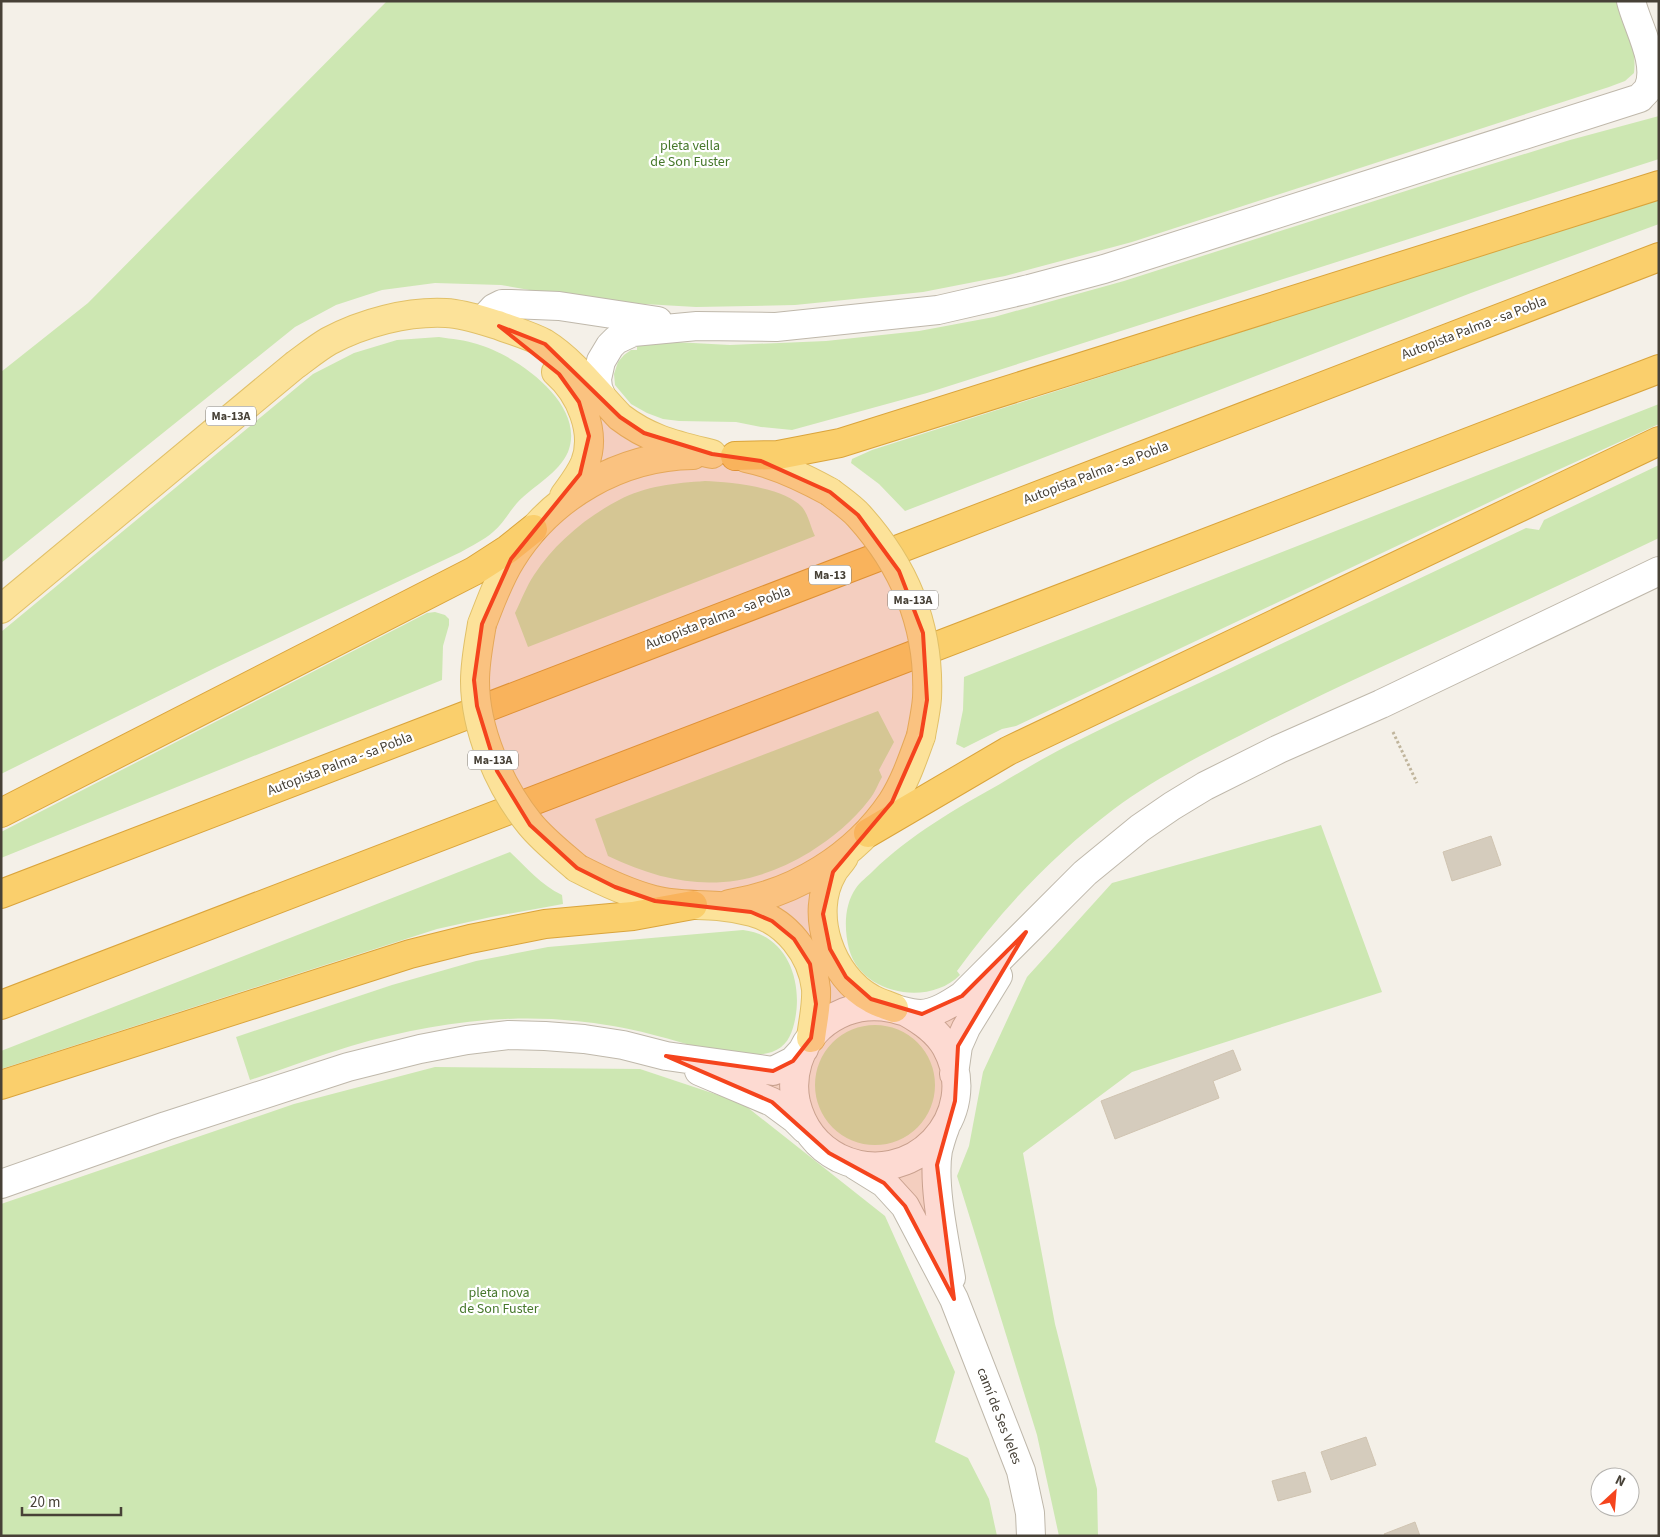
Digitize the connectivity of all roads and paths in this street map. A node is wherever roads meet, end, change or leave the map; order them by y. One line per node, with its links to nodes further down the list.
1 (1631, 1): 5 (street)
2 (1659, 185): 9 (highway)
3 (1659, 257): 18 (highway, Autopista Palma - sa Pobla / Ma-13)
4 (491, 323): 5 (street); 7 (main road, Ma-13A); 10 (main road, Ma-13A); 13 (main road, Ma-13A)
5 (697, 326): 7 (street)
6 (1659, 369): 21 (highway)
7 (604, 400): 9 (main road, Ma-13A)
8 (1659, 441): 17 (highway)
9 (723, 455): 10 (main road); 17 (main road, Ma-13A, bridge)
10 (556, 506): 11 (main road, Ma-13A)
11 (533, 529): 16 (highway); 19 (main road, Ma-13A, bridge)
12 (1659, 572): 14 (street, Ma-13A)
13 (1, 608)
14 (1381, 704): 15 (path); 20 (street, Ma-13A)
15 (1417, 783)
16 (1, 813)
17 (859, 841): 19 (main road); 22 (main road, Ma-13A)
18 (1, 894)
19 (705, 906): 23 (main road, Ma-13A); 26 (highway)
20 (1026, 932): 22 (street, Ma-13A); 25 (street, Ma-13A)
21 (1, 1006)
22 (900, 1010): 23 (street, Ma-13A); 25 (street, Ma-13A)
23 (807, 1043): 24 (street); 28 (street, Ma-13A)
24 (666, 1056): 28 (street); 30 (street)
25 (954, 1074): 27 (street, Ma-13A)
26 (1, 1085)
27 (945, 1127): 29 (street, Ma-13A); 31 (street)
28 (810, 1135): 29 (street, Ma-13A)
29 (852, 1164): 31 (street)
30 (1, 1184)
31 (954, 1299): 32 (street, camí de Ses Veles)
32 (1032, 1536)

